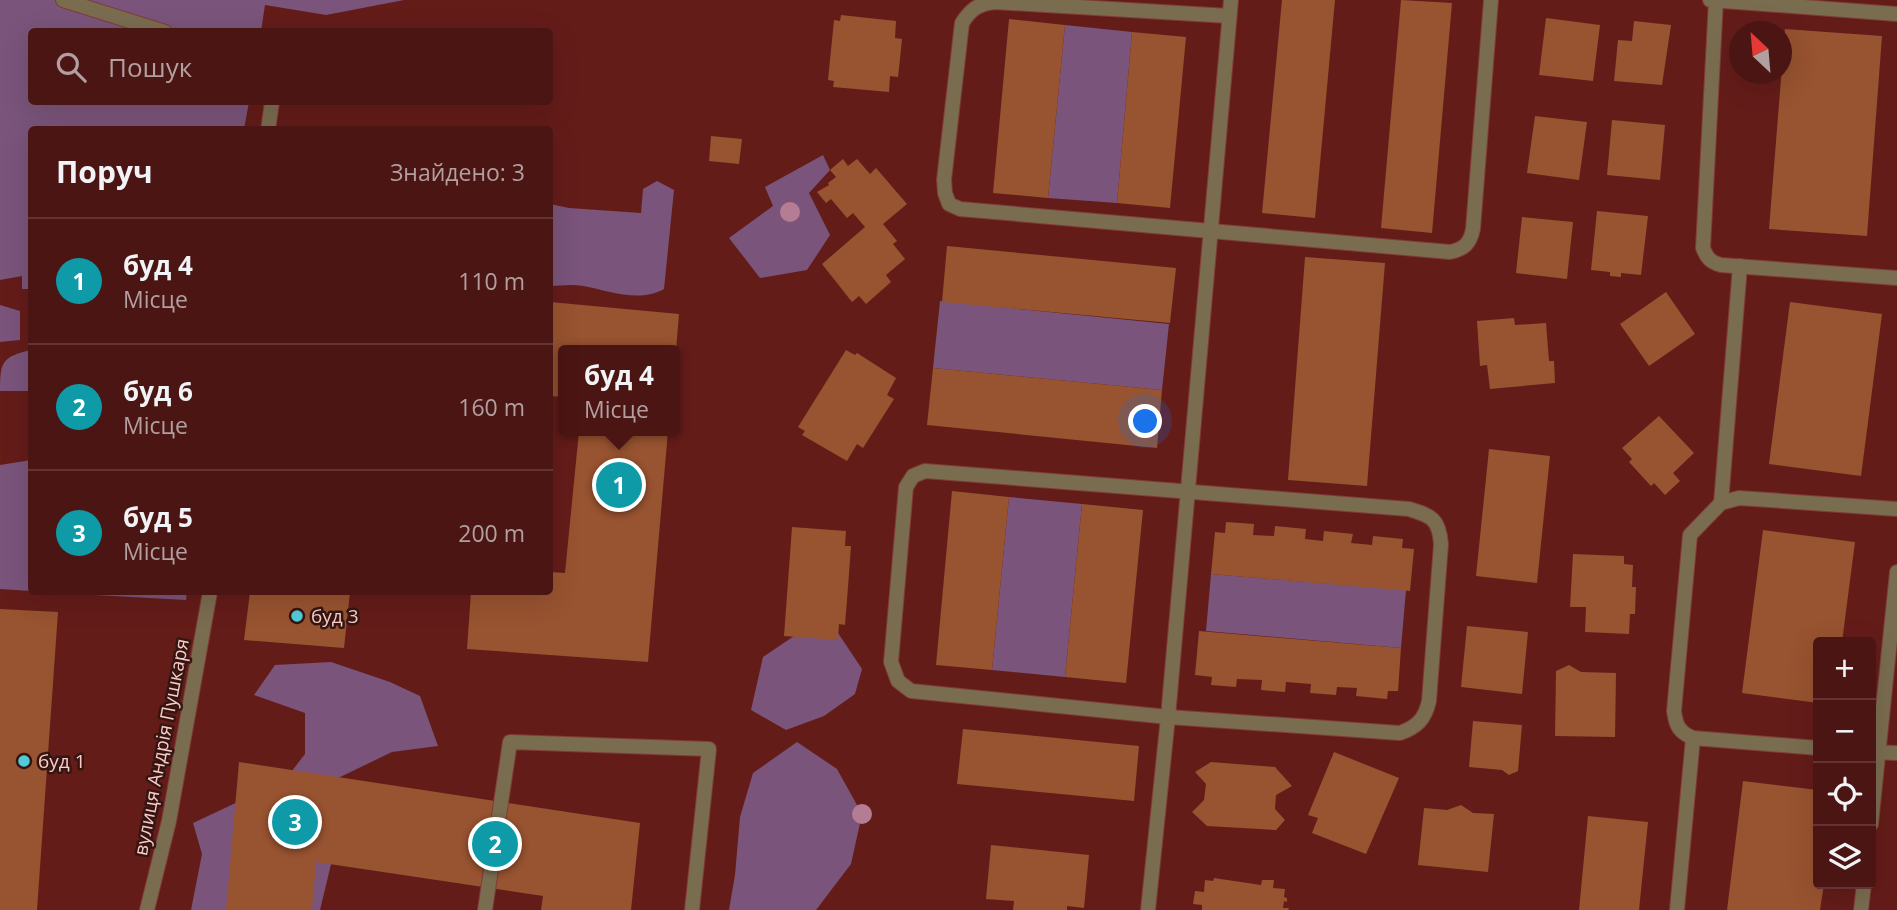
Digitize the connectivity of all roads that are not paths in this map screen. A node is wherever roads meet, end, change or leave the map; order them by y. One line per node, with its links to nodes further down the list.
1 (63, 0): 8 (street)
2 (1231, 0): 7 (street)
3 (1491, 0): 11 (street)
4 (1710, 0): 5 (street)
5 (1716, 1): 6 (street); 12 (street)
6 (1897, 14)
7 (1229, 16): 11 (street); 11 (street)
8 (152, 28)
9 (272, 105): 10 (street)
10 (269, 126)
11 (1212, 231): 14 (street)
12 (1740, 266): 13 (street); 15 (street)
13 (1897, 278)
14 (1188, 492): 19 (street); 19 (street); 19 (street)
15 (1721, 503): 16 (street); 20 (street)
16 (1897, 509)
17 (1897, 572): 21 (street)
18 (209, 595): 26 (street, вулиця Андрія Пушкаря)
19 (1168, 717): 29 (street)
20 (1693, 738): 22 (street); 30 (street)
21 (1876, 744)
22 (1813, 748)
23 (1876, 752): 24 (street)
24 (1897, 753)
25 (1863, 889): 31 (street)
26 (147, 910)
27 (485, 910): 28 (street)
28 (692, 910)
29 (1147, 910)
30 (1677, 910)
31 (1861, 910)

